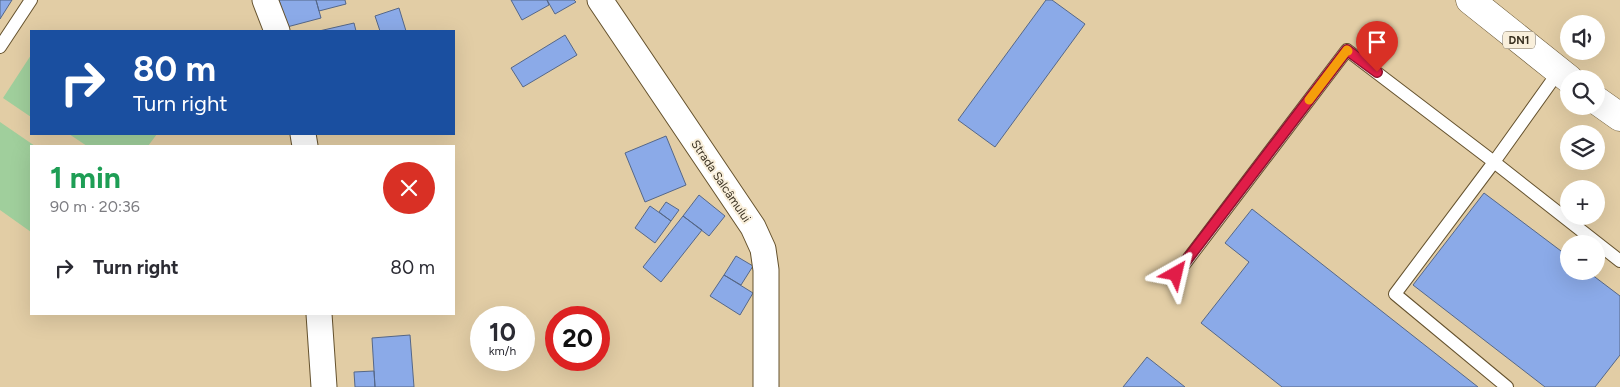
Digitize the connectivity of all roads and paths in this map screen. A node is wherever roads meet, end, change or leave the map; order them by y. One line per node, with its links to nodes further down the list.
1 (31, 0): 6 (lane)
2 (265, 0): 5 (street)
3 (600, 0): 16 (street, Strada Salcâmului)
4 (1470, 0): 7 (main road, DN1)
5 (276, 30)
6 (0, 46)
7 (1560, 72)
8 (1560, 80): 11 (lane)
9 (1605, 107): 10 (main road)
10 (1620, 118)
11 (1494, 162): 12 (lane); 13 (lane); 17 (lane)
12 (1620, 261)
13 (1176, 274)
14 (319, 315): 15 (street)
15 (324, 387)
16 (766, 387)
17 (1507, 387)

